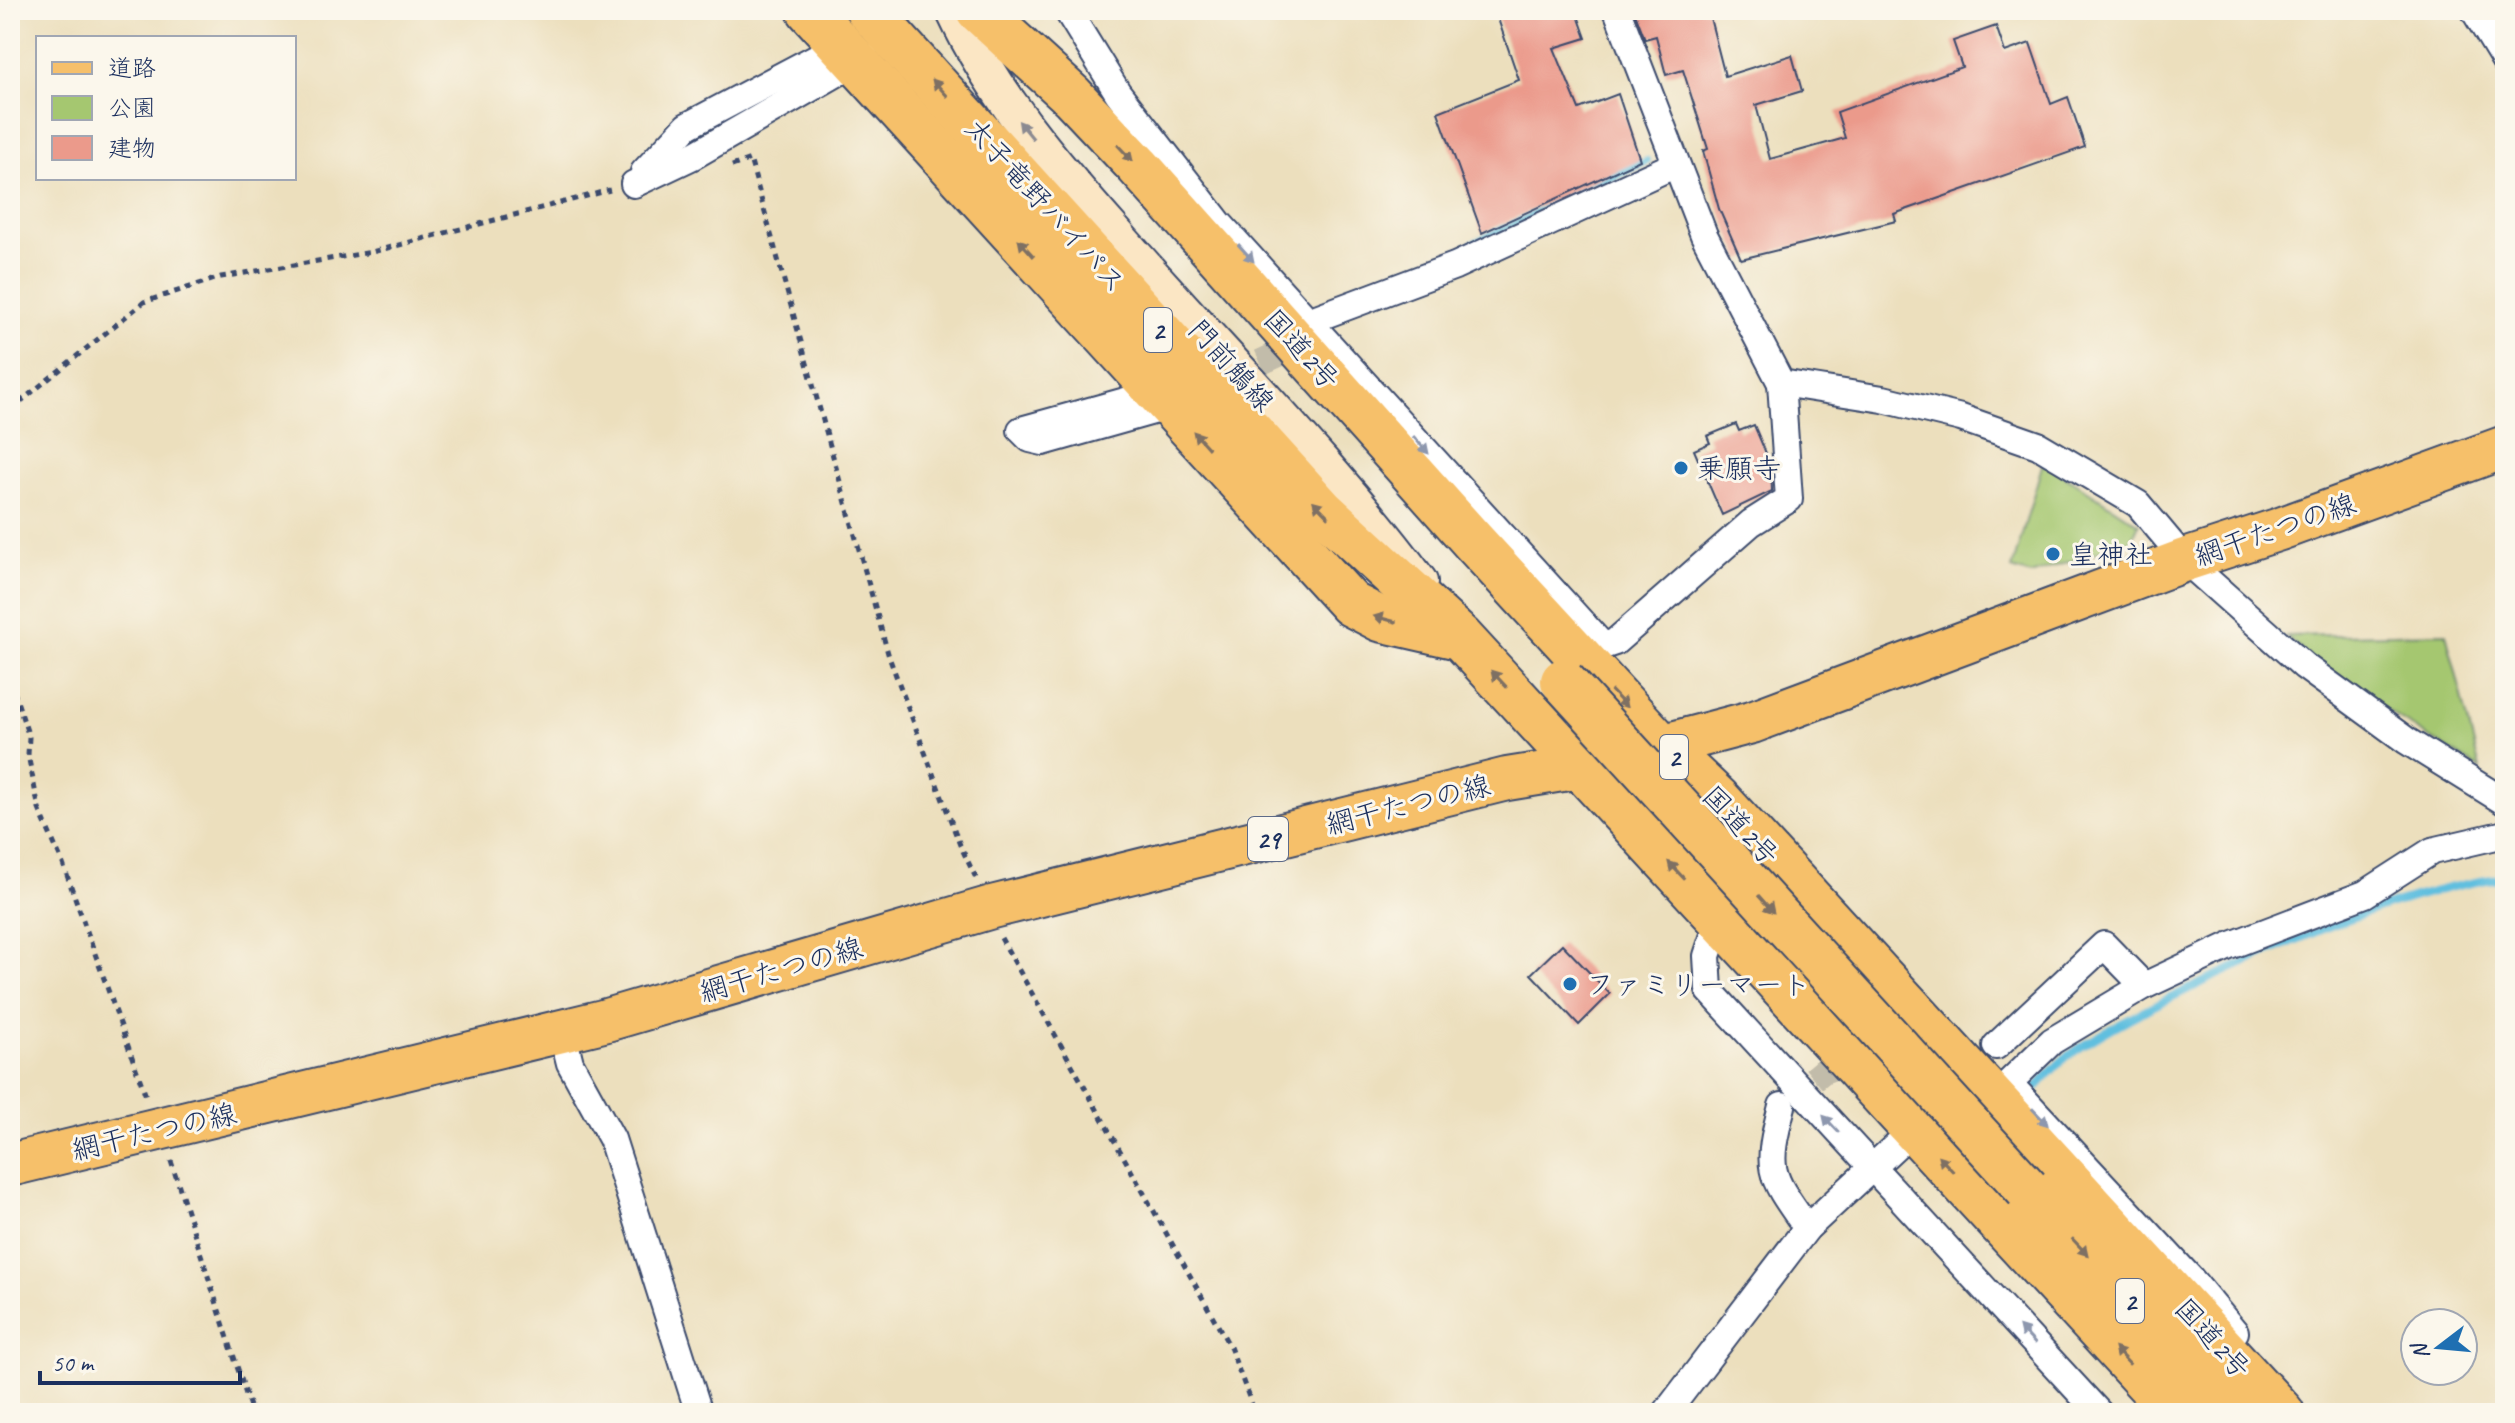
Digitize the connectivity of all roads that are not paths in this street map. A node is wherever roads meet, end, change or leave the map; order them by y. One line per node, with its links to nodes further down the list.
1 (809, 10): 10 (highway)
2 (954, 10): 24 (main road, 門前鵤線, one-way to 2)
3 (965, 10): 43 (highway, 2, one-way to 43, bridge)
4 (978, 10): 12 (highway, 2)
5 (1009, 10): 12 (highway)
6 (1067, 10): 14 (street)
7 (1617, 10): 13 (street)
8 (2474, 10): 11 (street)
9 (882, 25): 10 (street); 18 (highway, 太子竜野バイパス / 2, one-way to 9)
10 (839, 58): 10 (street); 20 (highway, one-way to 10)
11 (2505, 61)
12 (1072, 96): 14 (highway, 国道2号 / 2, one-way to 14)
13 (1674, 165): 15 (street); 19 (street)
14 (1214, 234): 16 (highway, 国道2号 / 2, one-way to 16)
15 (1455, 266): 16 (street); 17 (street)
16 (1297, 326): 22 (highway, 国道2号 / 2, one-way to 22)
17 (1332, 330)
18 (1190, 364): 20 (street); 24 (highway, 太子竜野バイパス / 2, one-way to 18)
19 (1781, 383): 22 (street); 23 (street)
20 (1159, 401): 24 (highway, one-way to 20)
21 (2505, 447): 23 (main road, 網干たつの線 / 29)
22 (1477, 525): 25 (highway, 国道2号 / 2, one-way to 25)
23 (2185, 560): 25 (main road, 網干たつの線 / 29); 27 (street)
24 (1461, 638): 26 (highway, 2, one-way to 24)
25 (1662, 746): 26 (main road, 網干たつの線 / 29); 33 (highway, 国道2号 / 2)
26 (1581, 767): 29 (highway, 2, one-way to 26); 31 (main road, 網干たつの線 / 29)
27 (2505, 802)
28 (2505, 834): 30 (street)
29 (1720, 917): 35 (highway, 2); 37 (street, one-way to 29)
30 (2144, 986): 32 (street); 33 (street)
31 (562, 1031): 36 (main road, 網干たつの線 / 29); 39 (street)
32 (1996, 1046)
33 (2000, 1090): 44 (highway, 国道2号 / 2); 45 (street, one-way to 45)
34 (1782, 1106): 38 (street)
35 (1914, 1129): 37 (street); 42 (highway, 2, one-way to 35)
36 (10, 1165)
37 (1872, 1168): 38 (street); 41 (street, one-way to 37)
38 (1807, 1228): 40 (street)
39 (699, 1413)
40 (1666, 1413)
41 (2099, 1413)
42 (2175, 1413)
43 (2232, 1413)
44 (2282, 1413)
45 (2303, 1413)

